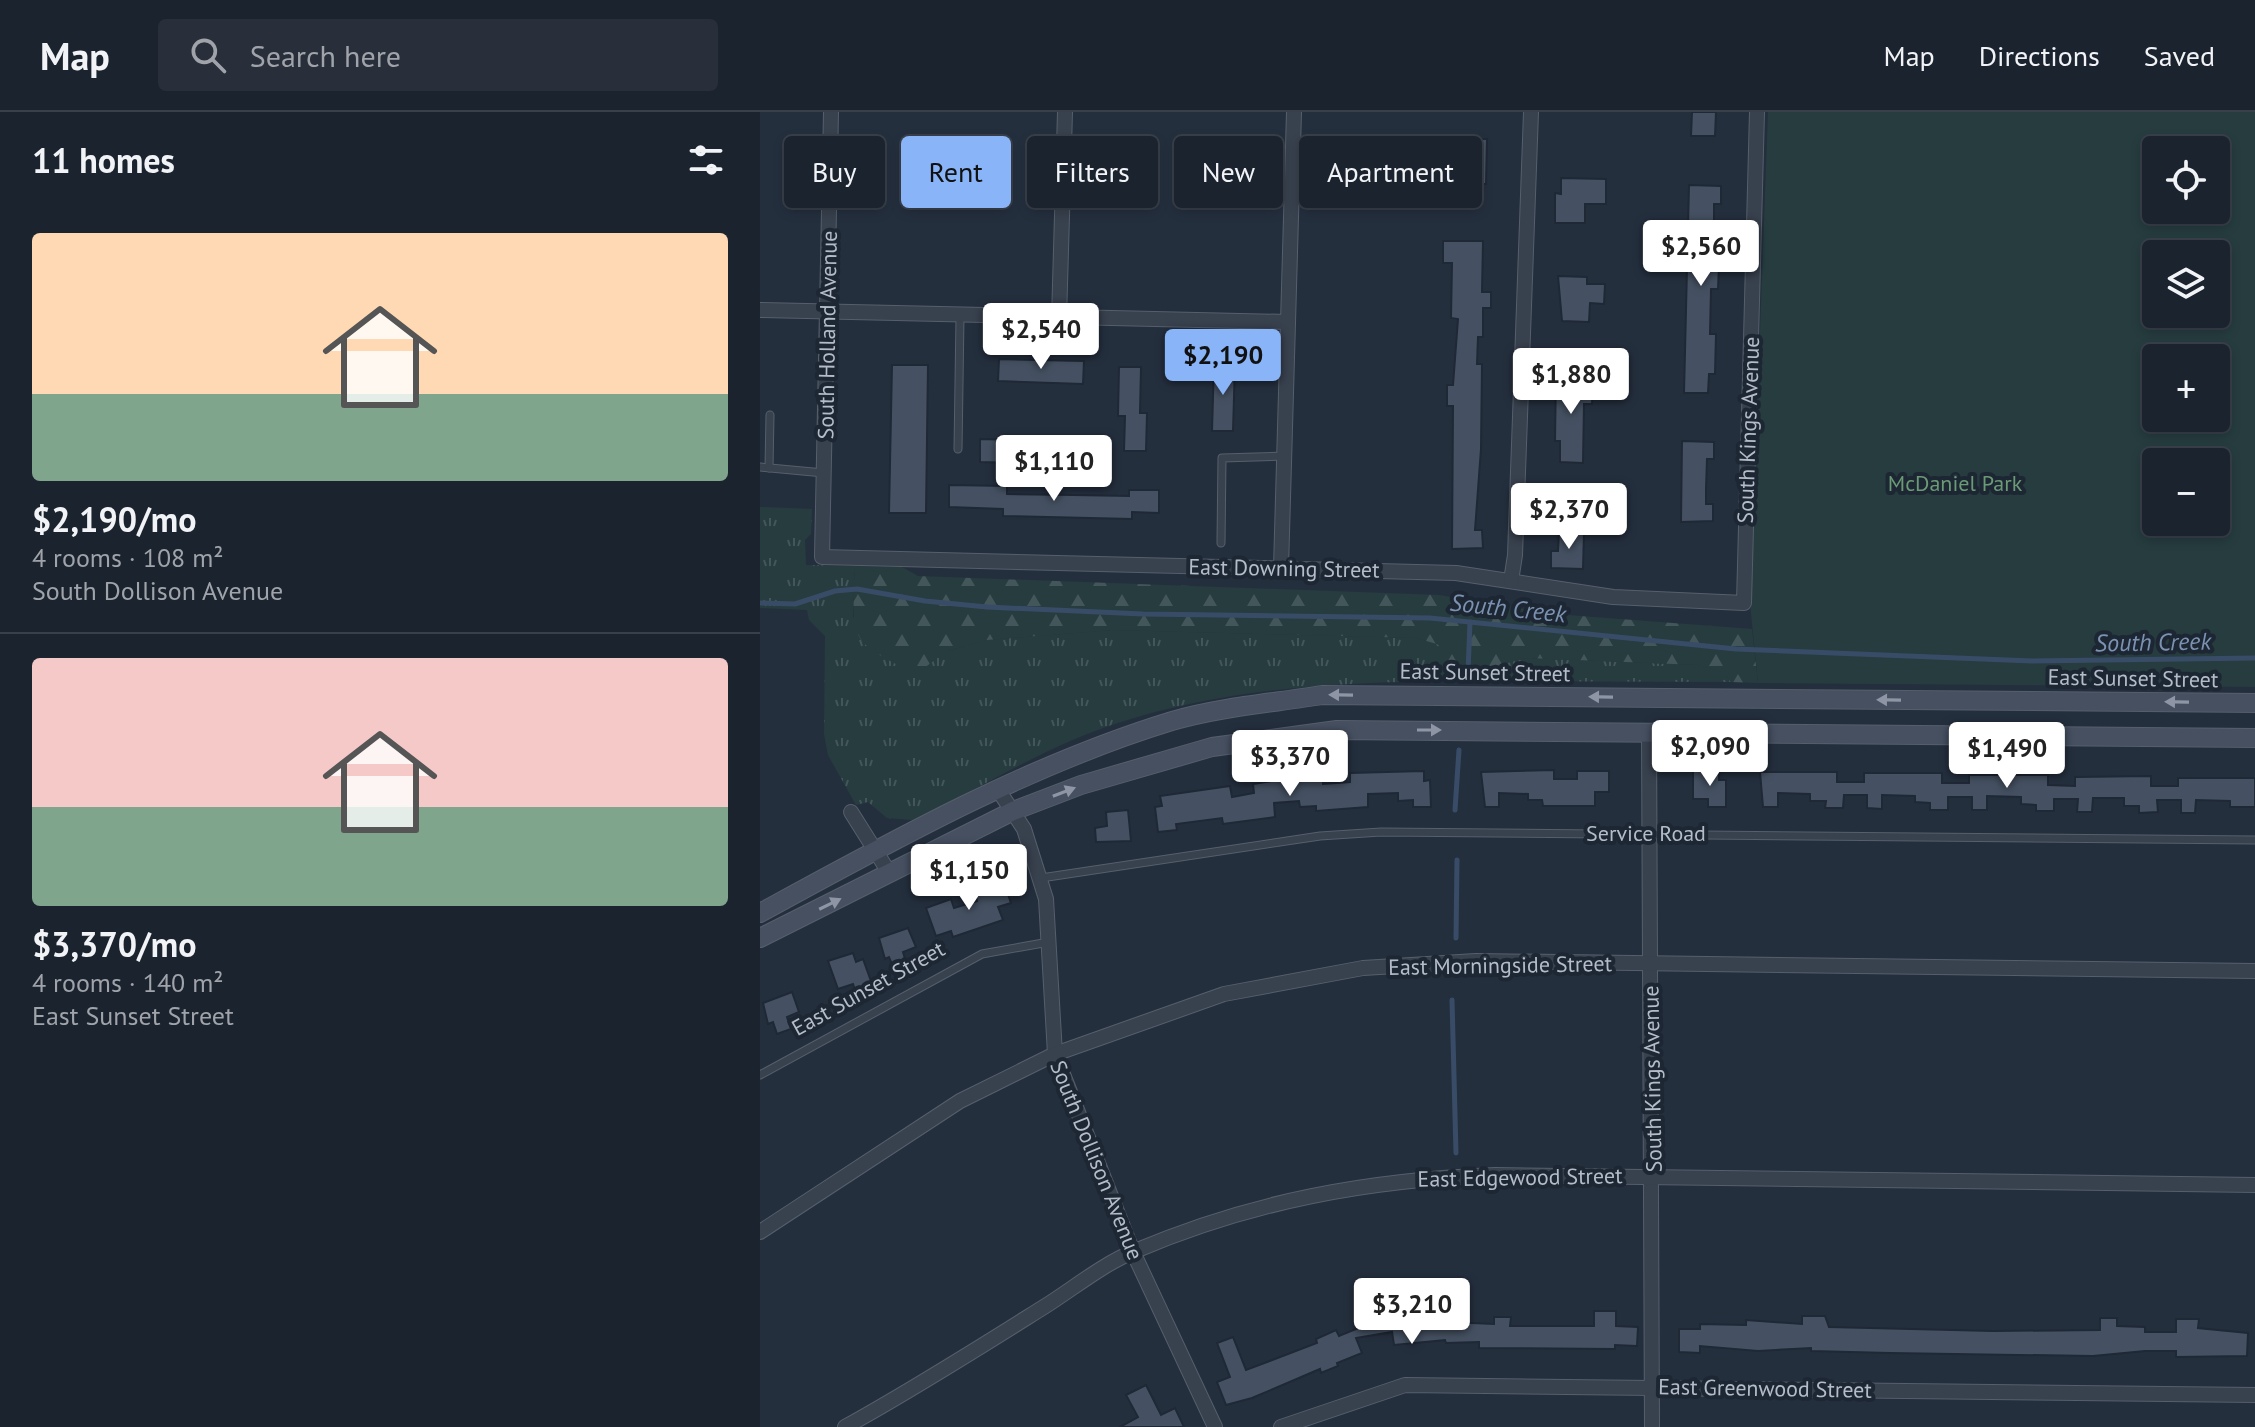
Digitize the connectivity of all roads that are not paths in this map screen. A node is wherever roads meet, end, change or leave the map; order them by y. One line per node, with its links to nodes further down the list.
1 (831, 112): 7 (street, South Holland Avenue)
2 (1065, 112): 9 (street)
3 (1294, 112): 10 (street)
4 (1531, 112): 19 (street)
5 (1757, 112): 20 (street, South Kings Avenue)
6 (760, 310): 7 (street)
7 (828, 314): 8 (street); 15 (street, South Holland Avenue)
8 (960, 317): 9 (street); 12 (lane)
9 (1059, 319): 10 (street)
10 (1288, 322): 13 (street)
11 (770, 415): 14 (lane)
12 (958, 449)
13 (1284, 456): 16 (lane); 18 (street)
14 (764, 468): 15 (lane)
15 (824, 473): 17 (street, South Holland Avenue)
16 (1221, 543)
17 (822, 557): 18 (street, East Downing Street)
18 (1281, 568): 19 (street, East Downing Street)
19 (1511, 581): 20 (street, East Downing Street)
20 (1744, 603)
21 (2255, 703): 24 (main road, East Sunset Street, one-way to 24)
22 (1649, 731): 23 (main road); 25 (main road, one-way to 22); 27 (street, South Kings Avenue)
23 (2255, 738)
24 (999, 791): 25 (street, South Dollison Avenue); 29 (main road, East Sunset Street)
25 (1013, 811): 30 (main road); 31 (street, South Dollison Avenue)
26 (851, 812): 29 (street)
27 (1650, 833): 28 (lane, Service Road); 31 (lane, Service Road); 35 (street, South Kings Avenue)
28 (2255, 840)
29 (875, 850): 30 (street); 32 (main road, East Sunset Street)
30 (890, 874): 33 (main road, one-way to 30)
31 (1041, 878): 34 (street, South Dollison Avenue)
32 (760, 913)
33 (760, 938)
34 (1050, 942): 37 (street, South Dollison Avenue); 38 (lane, East Sunset Street)
35 (1651, 964): 36 (street, East Morningside Street); 37 (street, East Morningside Street); 39 (street, South Kings Avenue)
36 (2255, 971)
37 (1055, 1054): 41 (street, East Morningside Street); 42 (street, South Dollison Avenue)
38 (760, 1075)
39 (1653, 1175): 40 (street, East Edgewood Street); 42 (street, East Edgewood Street); 43 (street, South Kings Avenue)
40 (2255, 1185)
41 (760, 1232)
42 (1133, 1252): 45 (street, East Edgewood Street); 46 (street, South Dollison Avenue)
43 (1652, 1386): 44 (street, East Greenwood Street); 47 (street, East Greenwood Street); 48 (street, South Kings Avenue)
44 (2255, 1395)
45 (845, 1427)
46 (1215, 1427)
47 (1281, 1427)
48 (1652, 1427)

